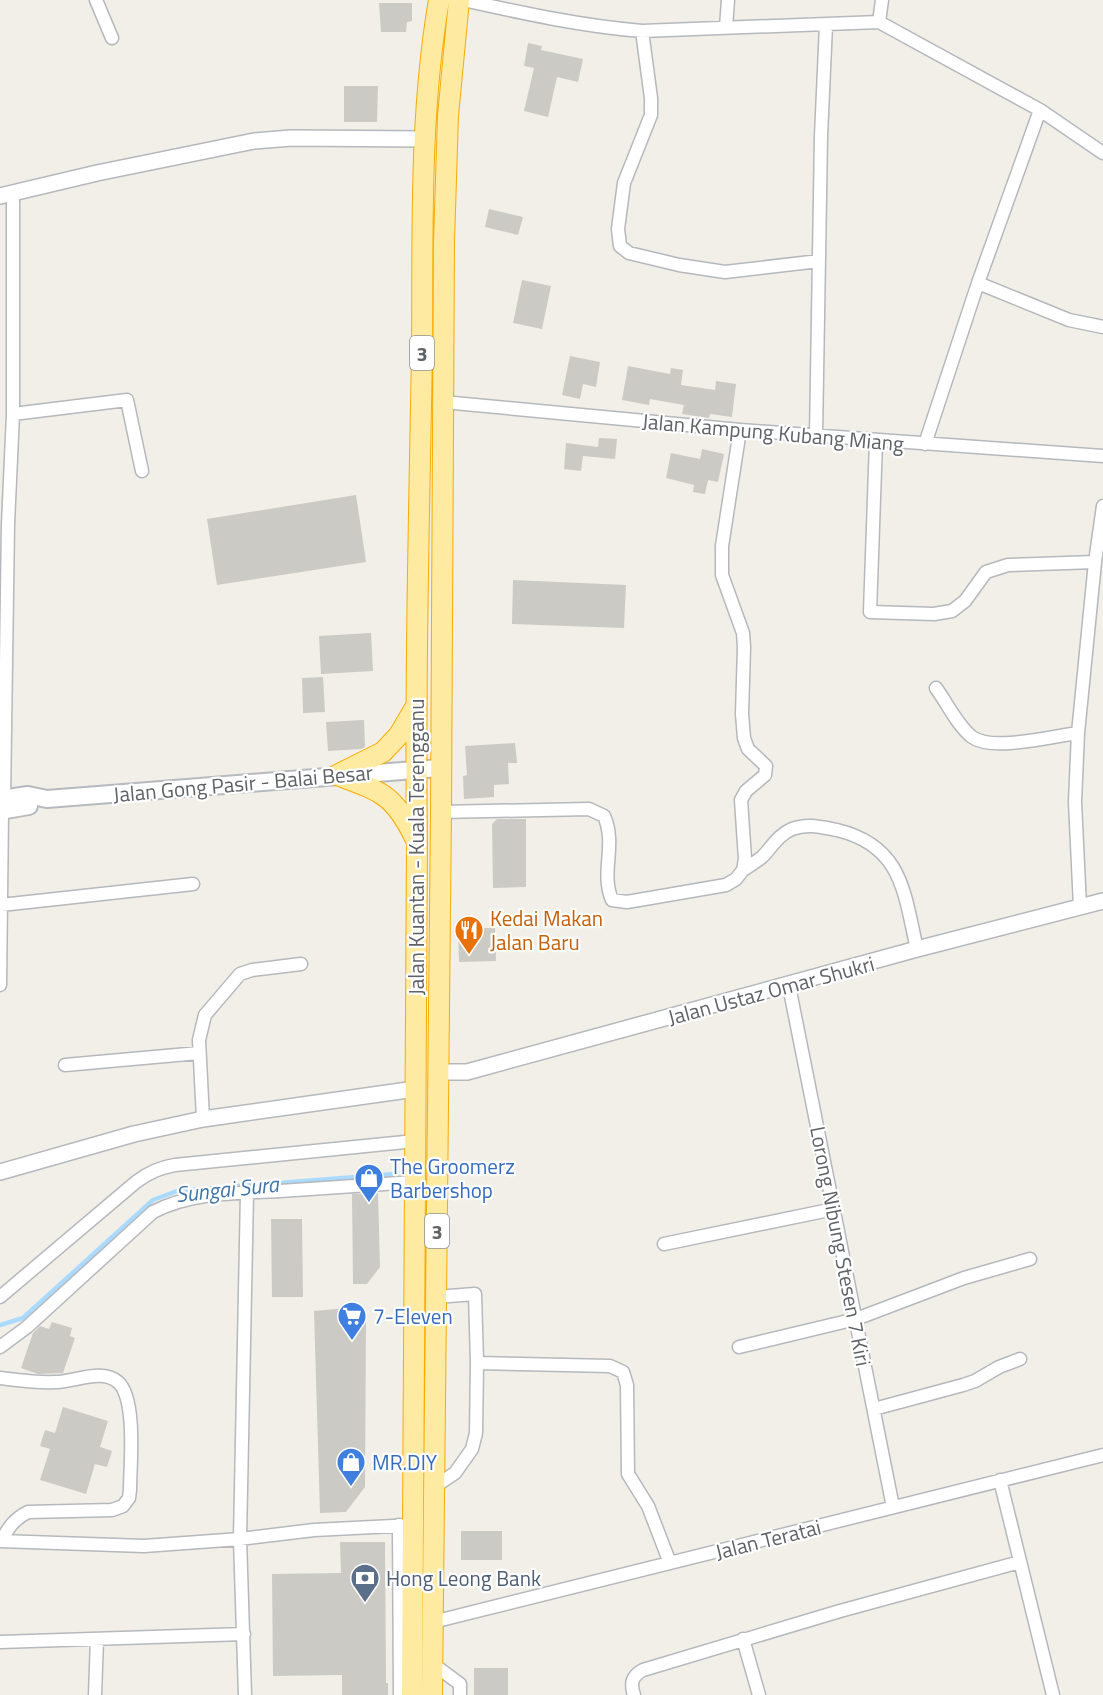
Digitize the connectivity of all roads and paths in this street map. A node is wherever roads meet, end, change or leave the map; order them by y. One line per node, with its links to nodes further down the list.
1 (96, 0): 10 (street)
2 (439, 0): 12 (highway, Jalan Kuantan - Kuala Terengganu / 3)
3 (461, 0): 9 (street); 18 (highway, Jalan Kuantan - Kuala Terengganu / 3)
4 (728, 0): 8 (street)
5 (882, 0): 6 (street)
6 (879, 22): 7 (street); 11 (street)
7 (826, 25): 8 (street); 15 (street)
8 (726, 27): 9 (street)
9 (642, 31): 15 (street)
10 (112, 38)
11 (1040, 110): 13 (street); 16 (street)
12 (425, 139): 14 (street); 30 (highway, Jalan Kuantan - Kuala Terengganu / 3)
13 (1103, 153)
14 (7, 194): 19 (street)
15 (819, 261): 21 (street)
16 (978, 283): 17 (street); 23 (street)
17 (1103, 327)
18 (443, 402): 20 (street, Jalan Kampung Kubang Miang); 32 (highway, Jalan Kuantan - Kuala Terengganu / 3)
19 (12, 414): 25 (street); 27 (street)
20 (740, 430): 21 (street, Jalan Kampung Kubang Miang); 38 (street)
21 (816, 436): 22 (street, Jalan Kampung Kubang Miang)
22 (876, 441): 23 (street, Jalan Kampung Kubang Miang); 28 (street)
23 (925, 444): 24 (street, Jalan Kampung Kubang Miang)
24 (1103, 456)
25 (142, 471)
26 (1103, 506): 28 (street)
27 (4, 524): 35 (street)
28 (1095, 562): 31 (street)
29 (936, 688): 31 (street)
30 (416, 706): 33 (highway, Jalan Kuantan - Kuala Terengganu / 3); 34 (highway)
31 (1078, 733): 42 (street)
32 (440, 768): 33 (main road, Jalan Gong Pasir - Balai Besar); 36 (highway, Jalan Kuantan - Kuala Terengganu / 3)
33 (416, 769): 34 (main road, Jalan Gong Pasir - Balai Besar); 37 (highway, Jalan Kuantan - Kuala Terengganu / 3)
34 (337, 775): 35 (main road, Jalan Gong Pasir - Balai Besar); 37 (highway)
35 (2, 805): 41 (street)
36 (441, 812): 38 (street); 49 (highway, Jalan Kuantan - Kuala Terengganu / 3)
37 (417, 843): 50 (highway, Jalan Kuantan - Kuala Terengganu / 3)
38 (743, 870): 43 (street)
39 (193, 884): 41 (street)
40 (1103, 902): 42 (street, Jalan Ustaz Omar Shukri)
41 (1, 904): 45 (street)
42 (1080, 907): 43 (street, Jalan Ustaz Omar Shukri)
43 (917, 950): 46 (street, Jalan Ustaz Omar Shukri)
44 (301, 964): 47 (street)
45 (0, 985)
46 (789, 986): 49 (street, Jalan Ustaz Omar Shukri); 56 (street, Lorong Nibung Stesen 7 Kiri)
47 (199, 1053): 48 (street); 51 (street)
48 (64, 1065)
49 (438, 1072): 60 (highway, Jalan Kuantan - Kuala Terengganu / 3)
50 (415, 1089): 51 (street); 52 (highway, Jalan Kuantan - Kuala Terengganu / 3)
51 (203, 1119): 53 (street)
52 (415, 1141): 54 (highway, Jalan Kuantan - Kuala Terengganu / 3); 59 (street)
53 (0, 1172)
54 (414, 1182): 55 (street); 72 (highway, Jalan Kuantan - Kuala Terengganu / 3)
55 (247, 1193): 62 (street); 73 (street)
56 (834, 1209): 57 (street); 61 (street, Lorong Nibung Stesen 7 Kiri)
57 (664, 1244)
58 (1030, 1259): 61 (street)
59 (0, 1297)
60 (436, 1297): 65 (street); 70 (highway, Jalan Kuantan - Kuala Terengganu / 3)
61 (856, 1319): 63 (street); 67 (street, Lorong Nibung Stesen 7 Kiri)
62 (0, 1347)
63 (739, 1347)
64 (1020, 1359): 67 (street)
65 (477, 1363): 70 (street); 76 (street)
66 (0, 1378): 74 (street)
67 (874, 1409): 71 (street, Lorong Nibung Stesen 7 Kiri)
68 (1103, 1455): 69 (street, Jalan Teratai)
69 (1000, 1480): 71 (street, Jalan Teratai); 75 (street)
70 (434, 1487): 77 (highway, Jalan Kuantan - Kuala Terengganu / 3)
71 (893, 1507): 76 (street, Jalan Teratai)
72 (406, 1525): 73 (street); 85 (street); 86 (highway, Jalan Kuantan - Kuala Terengganu / 3)
73 (240, 1539): 74 (street); 78 (street)
74 (0, 1541)
75 (1020, 1562): 80 (street); 91 (street)
76 (670, 1563): 77 (street, Jalan Teratai)
77 (433, 1622): 82 (highway, Jalan Kuantan - Kuala Terengganu / 3)
78 (243, 1634): 79 (street); 84 (street)
79 (97, 1639): 81 (street); 83 (street)
80 (743, 1639): 89 (street); 90 (street)
81 (0, 1642)
82 (433, 1664): 87 (highway, Jalan Kuantan - Kuala Terengganu / 3); 88 (street)
83 (95, 1695)
84 (245, 1695)
85 (400, 1695)
86 (412, 1695)
87 (432, 1695)
88 (460, 1695)
89 (634, 1695)
90 (759, 1695)
91 (1053, 1695)

